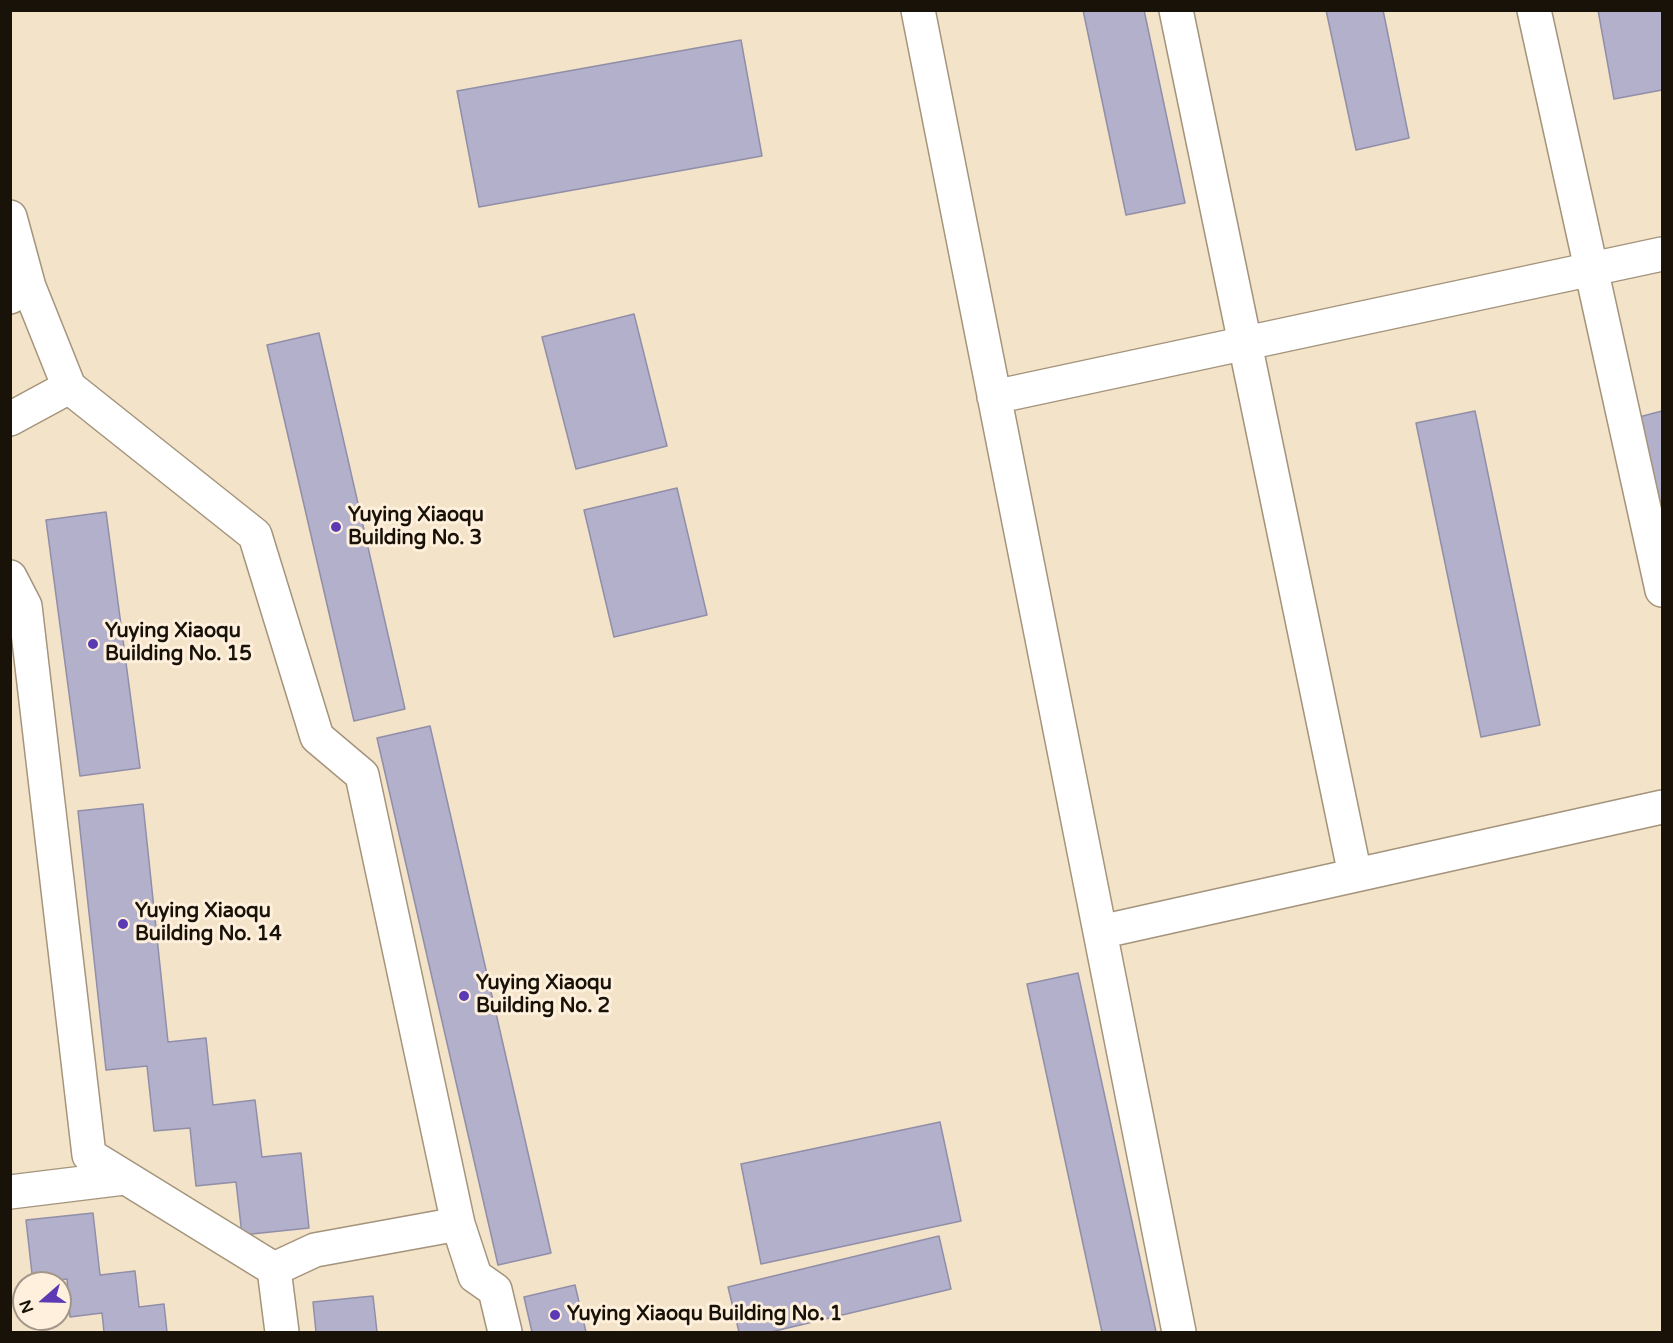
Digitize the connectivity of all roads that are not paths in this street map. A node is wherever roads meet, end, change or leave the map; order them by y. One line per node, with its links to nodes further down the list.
1 (918, 10): 10 (street)
2 (1176, 10): 8 (street)
3 (1534, 10): 6 (street)
4 (10, 217): 7 (street)
5 (1662, 255): 6 (street)
6 (1592, 270): 8 (street); 13 (street)
7 (20, 292): 9 (street)
8 (1245, 344): 10 (street); 16 (street)
9 (69, 387): 11 (street); 20 (street)
10 (994, 398): 17 (street)
11 (10, 419)
12 (10, 577): 14 (street)
13 (1662, 590)
14 (18, 609): 18 (street)
15 (1662, 807): 16 (street)
16 (1354, 875): 17 (street)
17 (1100, 932): 24 (street)
18 (124, 1178): 19 (street); 21 (street)
19 (10, 1192)
20 (458, 1224): 21 (street); 23 (street)
21 (274, 1269): 22 (street)
22 (282, 1332)
23 (505, 1332)
24 (1179, 1332)

